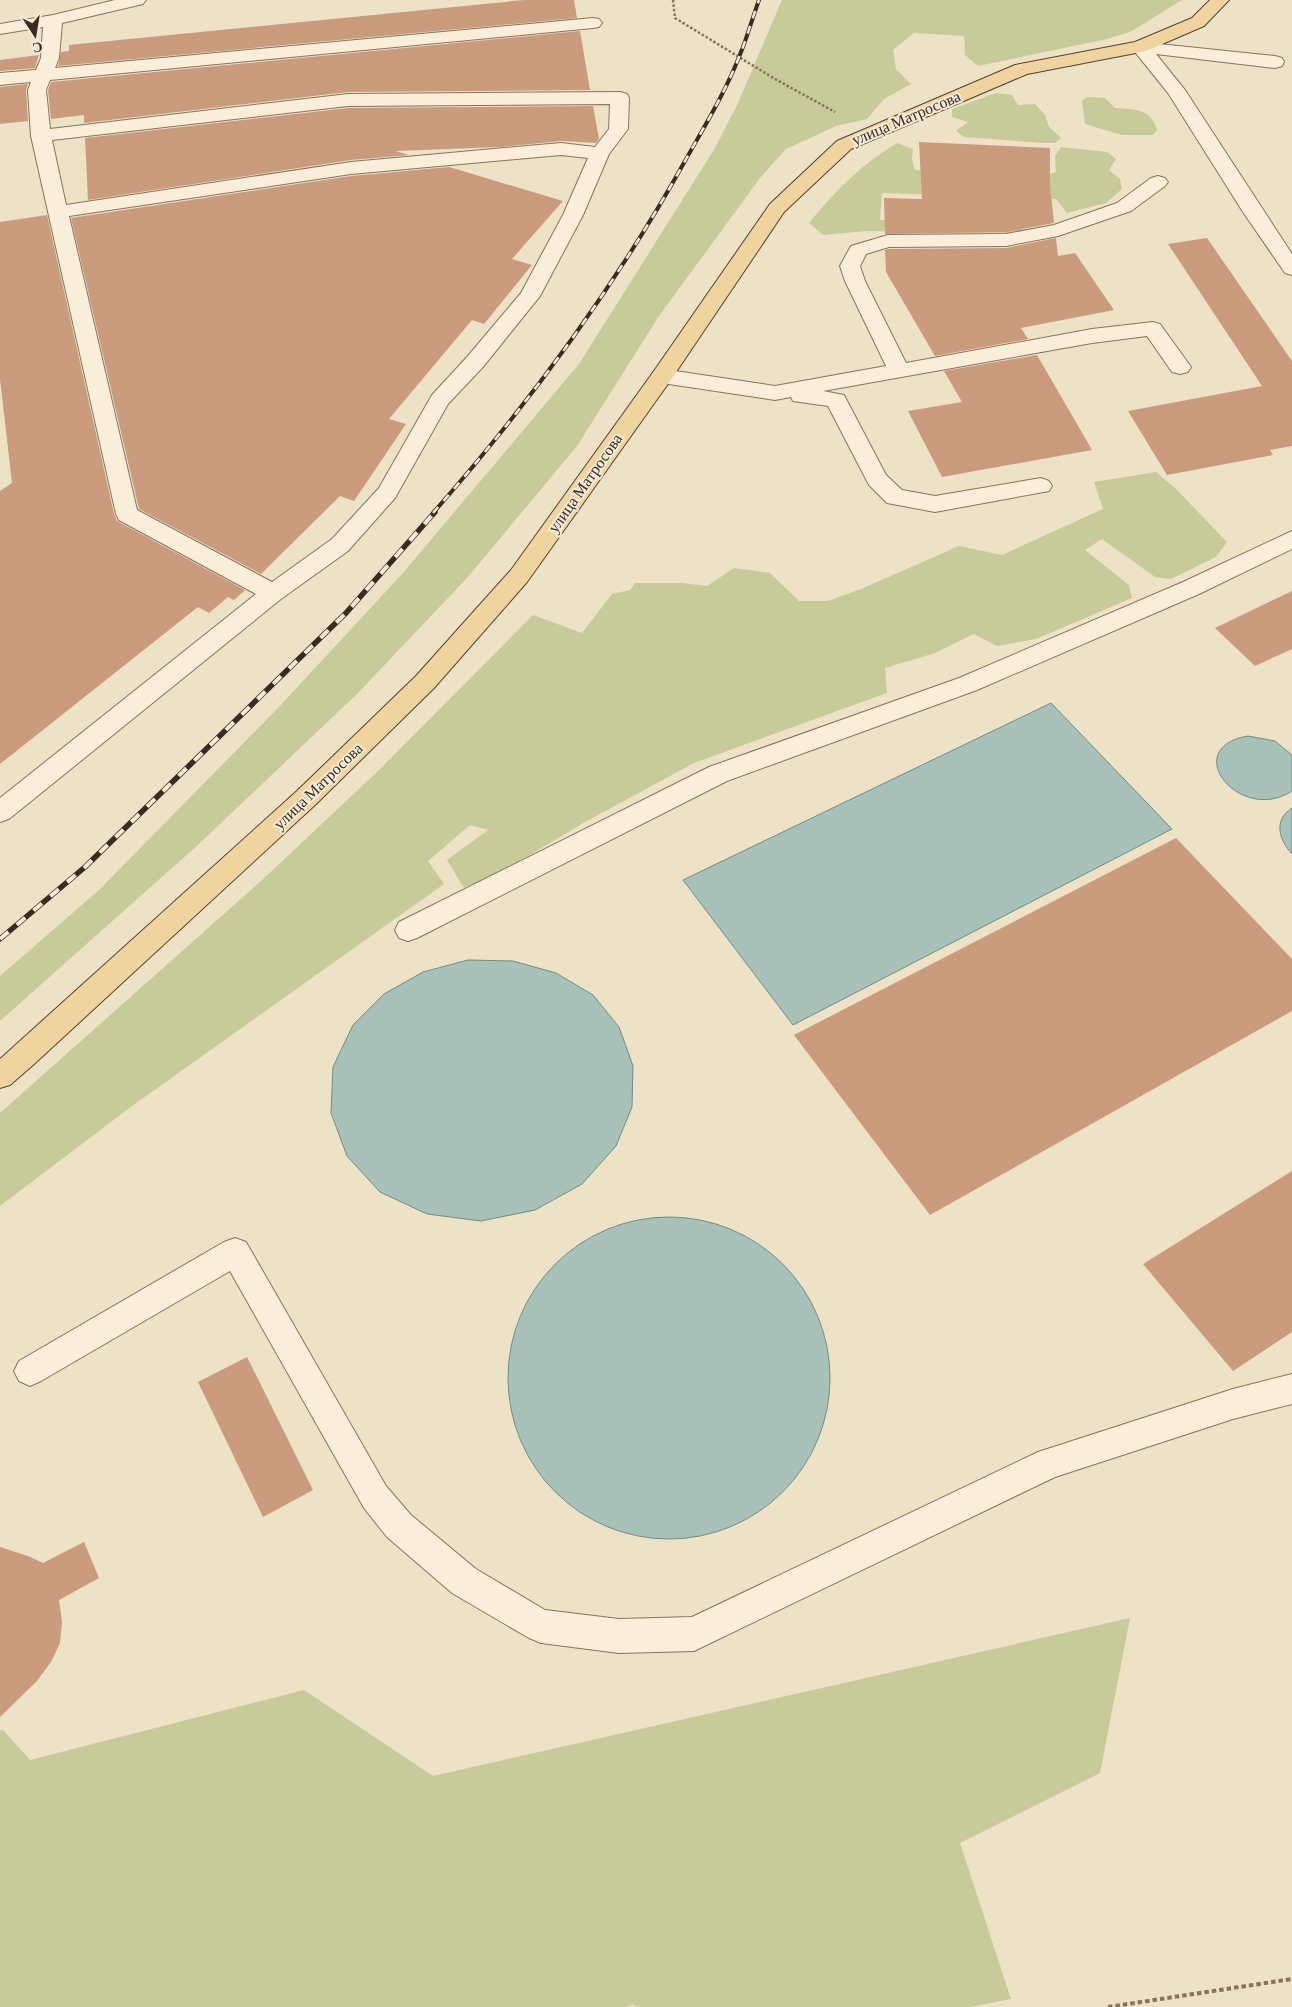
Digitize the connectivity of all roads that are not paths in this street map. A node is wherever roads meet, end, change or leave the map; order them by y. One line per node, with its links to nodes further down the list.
1 (137, 0): 3 (street)
2 (1220, 0): 6 (main road, улица Матросова)
3 (53, 20): 5 (street); 8 (street)
4 (593, 23): 8 (street)
5 (0, 29)
6 (1140, 47): 7 (street); 14 (street); 17 (main road, улица Матросова)
7 (1275, 62)
8 (43, 74): 9 (street); 10 (street)
9 (0, 79)
10 (41, 136): 11 (street); 13 (street)
11 (600, 152): 13 (street); 21 (street)
12 (1158, 182): 16 (street)
13 (58, 212): 21 (street)
14 (1292, 269)
15 (1180, 367): 16 (street)
16 (899, 370): 18 (street)
17 (662, 376): 18 (street); 24 (main road, улица Матросова)
18 (775, 393): 19 (street)
19 (1042, 486)
20 (1292, 539): 23 (street)
21 (273, 593): 22 (street)
22 (0, 812)
23 (408, 930)
24 (0, 1076)
25 (30, 1371): 26 (street)
26 (1292, 1389)

